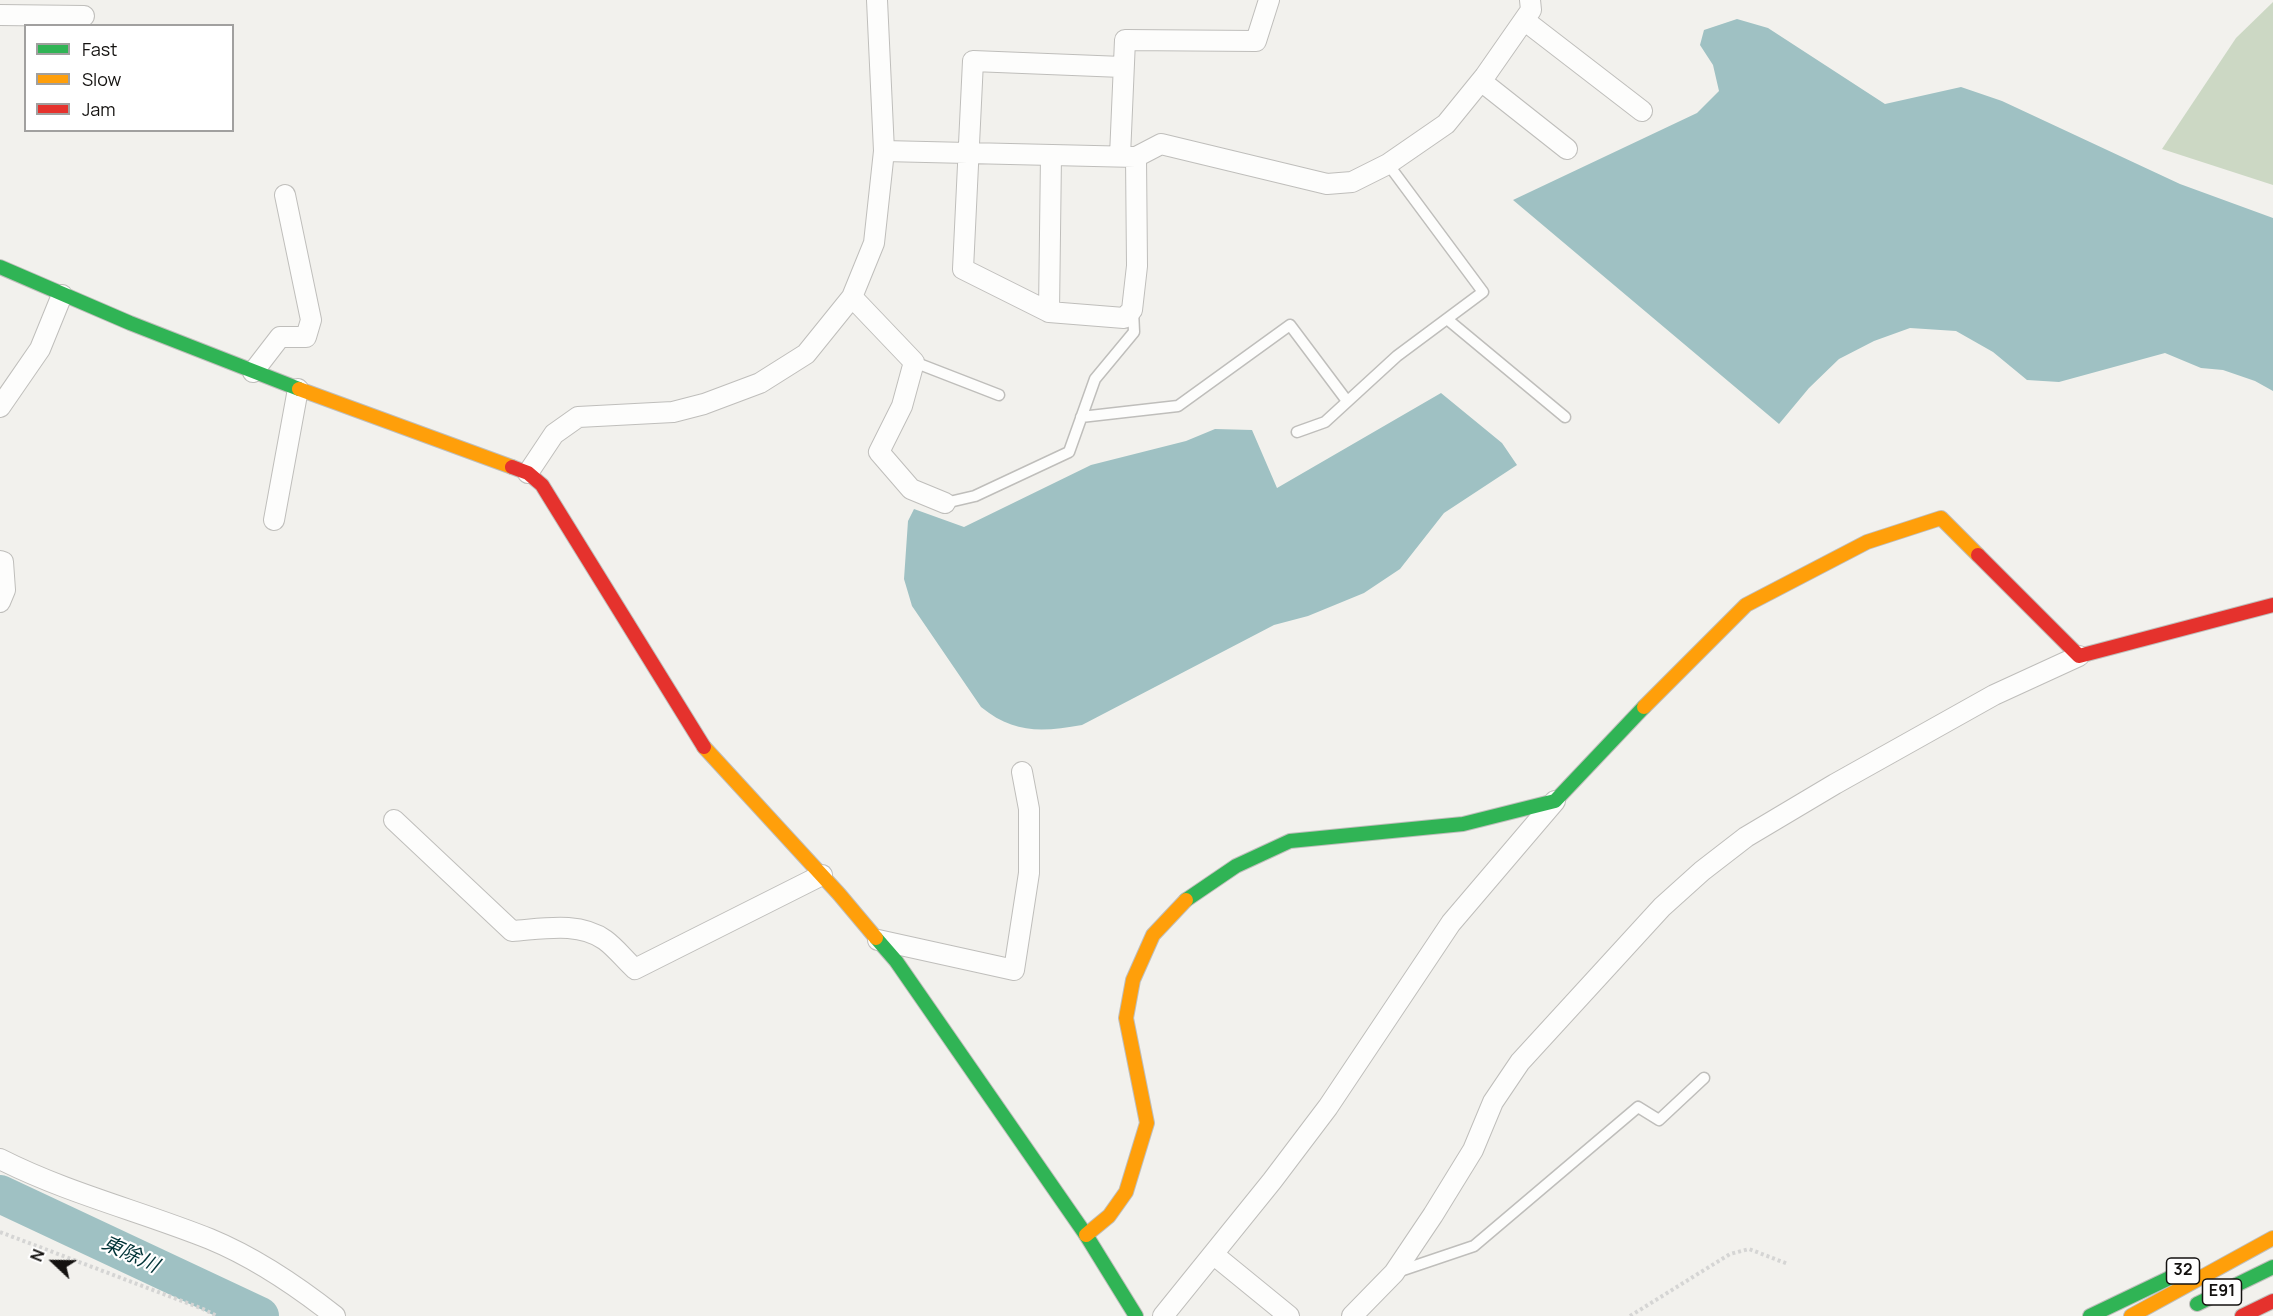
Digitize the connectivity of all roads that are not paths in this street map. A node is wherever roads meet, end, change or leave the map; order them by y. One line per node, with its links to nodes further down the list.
1 (877, 0): 12 (street)
2 (1269, 0): 8 (street)
3 (1530, 0): 7 (street)
4 (0, 15): 6 (street)
5 (84, 16): 6 (street)
6 (41, 20)
7 (1524, 20): 9 (street); 10 (street)
8 (1122, 67): 13 (street); 15 (street)
9 (1481, 81): 11 (street); 16 (street)
10 (1642, 111)
11 (1568, 149)
12 (884, 151): 13 (street); 20 (street)
13 (968, 153): 14 (street); 22 (street)
14 (1051, 155): 15 (street); 22 (street)
15 (1128, 157): 16 (street); 21 (street)
16 (1388, 164): 23 (lane)
17 (285, 195): 25 (street)
18 (0, 267): 19 (main road)
19 (62, 295): 25 (main road); 29 (street)
20 (852, 297): 24 (street); 33 (street)
21 (1132, 310): 22 (street); 30 (lane)
22 (1049, 312)
23 (1447, 319): 28 (lane); 31 (lane)
24 (914, 362): 27 (lane); 34 (street)
25 (254, 372): 26 (main road)
26 (298, 389): 33 (main road); 35 (street)
27 (999, 395)
28 (1347, 401): 30 (lane); 32 (lane)
29 (0, 408)
30 (1081, 417): 34 (lane)
31 (1565, 417)
32 (1297, 432)
33 (528, 473): 43 (main road)
34 (945, 503)
35 (274, 520)
36 (0, 561): 37 (street)
37 (0, 602)
38 (2273, 605): 39 (main road)
39 (2079, 656): 41 (main road); 52 (street)
40 (1022, 772): 44 (street)
41 (1555, 801): 47 (main road); 49 (street)
42 (394, 819): 43 (street)
43 (822, 875): 44 (main road)
44 (878, 940): 47 (main road)
45 (1704, 1078): 52 (lane)
46 (0, 1159): 56 (street)
47 (1086, 1235): 57 (main road)
48 (2273, 1238): 62 (main road)
49 (1213, 1254): 58 (street); 59 (street)
50 (2194, 1265): 61 (main road, 32)
51 (2273, 1267): 54 (main road, E91)
52 (1394, 1273): 60 (street)
53 (2273, 1301): 63 (main road, E91)
54 (2182, 1311)
55 (2273, 1311): 64 (main road)
56 (335, 1316)
57 (1136, 1316)
58 (1163, 1316)
59 (1289, 1316)
60 (1352, 1316)
61 (2090, 1316)
62 (2131, 1316)
63 (2242, 1316)
64 (2261, 1316)

